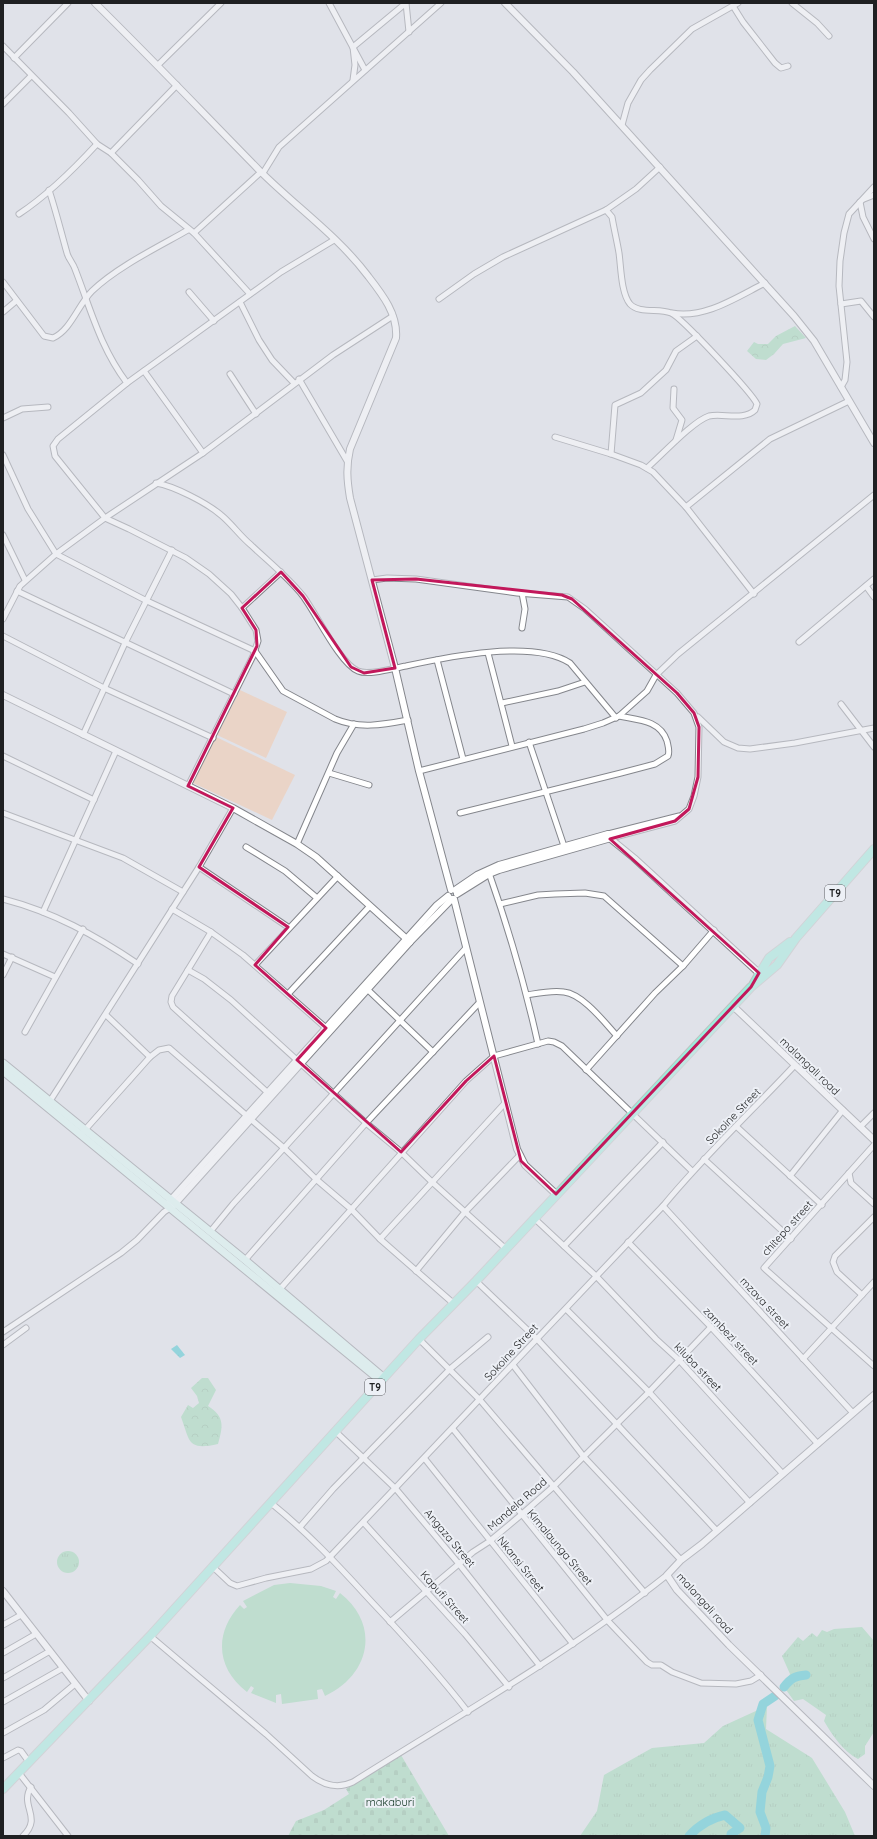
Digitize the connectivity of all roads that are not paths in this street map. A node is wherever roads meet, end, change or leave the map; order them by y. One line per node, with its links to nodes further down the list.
1 (68, 3): 14 (street)
2 (95, 3): 15 (street)
3 (221, 3): 15 (street)
4 (329, 3): 13 (street)
5 (405, 3): 10 (street); 13 (street)
6 (441, 3): 10 (street)
7 (505, 3): 22 (street)
8 (792, 3): 11 (street)
9 (735, 4): 16 (street); 22 (street)
10 (409, 32): 17 (street)
11 (829, 36)
12 (3, 46): 14 (street)
13 (353, 47): 17 (street); 19 (street)
14 (14, 58): 18 (street)
15 (158, 65): 20 (street)
16 (788, 66)
17 (365, 70): 19 (street)
18 (31, 76): 21 (street); 23 (street)
19 (353, 80): 26 (street)
20 (177, 84): 24 (street); 26 (street)
21 (3, 104)
22 (622, 125): 25 (street)
23 (97, 144): 24 (street); 28 (street)
24 (111, 153): 33 (street)
25 (660, 167): 31 (street); 38 (street)
26 (262, 172): 34 (street); 36 (street)
27 (874, 188): 30 (street)
28 (49, 190): 32 (street); 42 (street)
29 (874, 195): 30 (street)
30 (861, 201): 35 (street); 45 (street)
31 (606, 210): 41 (street); 47 (street)
32 (19, 214)
33 (188, 230): 34 (street); 42 (street)
34 (194, 234): 40 (street)
35 (874, 239)
36 (334, 240): 40 (street); 48 (street)
37 (3, 282): 43 (street)
38 (765, 283): 47 (street); 56 (street)
39 (189, 292): 50 (street)
40 (250, 294): 44 (street)
41 (439, 299)
42 (86, 300): 43 (street); 55 (street)
43 (16, 301): 46 (street)
44 (240, 302): 50 (street); 54 (street)
45 (841, 304): 49 (street); 56 (street)
46 (3, 312)
47 (671, 313): 51 (street)
48 (393, 316): 54 (street); 68 (street)
49 (874, 317)
50 (214, 321): 52 (street)
51 (697, 336): 63 (street); 66 (street)
52 (144, 371): 55 (street); 65 (street)
53 (230, 374): 60 (street)
54 (297, 381): 60 (street); 68 (street)
55 (127, 383): 73 (street)
56 (841, 387): 58 (street)
57 (674, 389): 63 (street)
58 (849, 401): 64 (street); 72 (street)
59 (48, 407): 61 (street)
60 (256, 414): 65 (street)
61 (3, 418)
62 (555, 437): 66 (street)
63 (676, 440): 69 (street)
64 (874, 443)
65 (203, 452): 70 (street)
66 (611, 454): 69 (street)
67 (3, 455): 76 (street)
68 (347, 460): 80 (street)
69 (647, 468): 72 (street)
70 (156, 483): 73 (street); 77 (street)
71 (874, 495): 84 (street)
72 (686, 507): 84 (street)
73 (105, 518): 75 (street); 76 (street)
74 (3, 536): 79 (street)
75 (172, 550): 86 (street); 87 (street)
76 (56, 554): 79 (street); 86 (street)
77 (281, 572): 87 (street); 96 (street)
78 (874, 579): 81 (street)
79 (25, 580): 82 (street)
80 (372, 580): 83 (street); 96 (street)
81 (866, 586): 85 (street); 91 (street)
82 (17, 592): 88 (street); 92 (street)
83 (522, 593): 89 (street); 97 (street)
84 (754, 594): 97 (street)
85 (874, 597)
86 (147, 601): 92 (street); 93 (street)
87 (242, 608): 93 (street)
88 (4, 616)
89 (522, 628)
90 (3, 636): 99 (street)
91 (799, 642)
92 (125, 643): 99 (street); 100 (street)
93 (255, 651): 100 (street); 107 (street)
94 (488, 653): 95 (street); 98 (street); 102 (street)
95 (437, 660): 96 (street); 117 (street)
96 (395, 668): 106 (street)
97 (656, 675): 104 (street); 105 (street)
98 (585, 682): 102 (street); 105 (street)
99 (104, 688): 110 (street); 111 (street)
100 (234, 694): 111 (street)
101 (3, 695): 110 (street)
102 (502, 703): 113 (street)
103 (841, 704): 109 (street)
104 (694, 713): 109 (street); 127 (street)
105 (618, 717): 112 (street); 122 (street)
106 (408, 720): 107 (street); 118 (street)
107 (354, 724): 119 (street)
108 (874, 728): 109 (street)
109 (860, 730): 114 (street)
110 (83, 735): 115 (street)
111 (213, 738): 120 (street)
112 (529, 742): 113 (street); 122 (street)
113 (512, 746): 117 (street)
114 (874, 747)
115 (116, 751): 120 (street); 123 (street)
116 (3, 756): 123 (street)
117 (463, 759): 118 (street)
118 (419, 770): 137 (street)
119 (329, 773): 121 (street); 129 (street)
120 (188, 786): 124 (street)
121 (370, 786)
122 (546, 793): 126 (street); 131 (street)
123 (94, 800): 128 (street)
124 (234, 808): 129 (street); 133 (street)
125 (3, 813): 128 (street)
126 (460, 813)
127 (610, 836): 131 (street); 146 (street)
128 (75, 841): 136 (street); 143 (street)
129 (297, 844): 135 (street)
130 (246, 847): 138 (street)
131 (565, 849): 134 (street)
132 (874, 849): 148 (highway, T9)
133 (199, 867): 136 (street); 144 (street)
134 (488, 872): 137 (street); 140 (street)
135 (338, 876): 138 (street); 141 (street)
136 (183, 892): 142 (street)
137 (453, 895): 149 (street); 150 (street)
138 (316, 898): 144 (street)
139 (3, 899): 143 (street)
140 (500, 904): 158 (street); 167 (street)
141 (370, 906): 149 (street); 166 (street)
142 (172, 909): 147 (street); 155 (street)
143 (43, 912): 145 (street)
144 (288, 927): 157 (street)
145 (83, 929): 155 (street); 163 (street)
146 (714, 930): 158 (street); 161 (street)
147 (211, 932): 157 (street); 160 (street)
148 (796, 938): 152 (highway, T9); 154 (highway, T9)
149 (408, 940): 165 (street)
150 (465, 949): 168 (street); 171 (street)
151 (3, 954): 153 (street)
152 (771, 956): 154 (highway); 156 (highway, T9)
153 (12, 958): 162 (street); 163 (street)
154 (778, 963): 159 (highway, T9)
155 (138, 964): 170 (street)
156 (765, 964): 159 (highway); 161 (highway, T9)
157 (255, 965): 166 (street)
158 (683, 966): 174 (street)
159 (772, 969): 164 (highway, T9)
160 (188, 970): 179 (street); 184 (street)
161 (759, 973): 164 (highway, T9)
162 (3, 975)
163 (55, 977): 173 (street)
164 (751, 987): 169 (highway, T9)
165 (366, 988): 171 (street); 172 (street); 179 (street)
166 (288, 994): 172 (street)
167 (527, 995): 174 (street); 175 (street)
168 (479, 1003): 176 (street); 177 (street)
169 (733, 1006): 181 (street, malangali road); 190 (highway, T9)
170 (106, 1015): 178 (street); 186 (street)
171 (400, 1021): 176 (street); 185 (street)
172 (326, 1028): 179 (street)
173 (25, 1032)
174 (617, 1036): 182 (street)
175 (538, 1044): 177 (street); 182 (street)
176 (433, 1052): 192 (street)
177 (494, 1056): 187 (street); 200 (street)
178 (150, 1057): 191 (street); 195 (street)
179 (299, 1062): 184 (street); 185 (street); 191 (street)
180 (3, 1063): 186 (main road)
181 (795, 1065): 188 (street, malangali road); 193 (street, Sokoine Street)
182 (586, 1070): 190 (street)
183 (3, 1071): 195 (main road)
184 (267, 1092): 191 (street)
185 (333, 1094): 192 (street); 199 (street)
186 (50, 1101): 195 (main road)
187 (506, 1103): 201 (street); 207 (street)
188 (843, 1110): 194 (street, malangali road); 205 (street)
189 (874, 1113): 194 (street)
190 (632, 1114): 197 (street); 208 (highway, T9)
191 (248, 1118): 199 (street); 211 (street)
192 (366, 1123): 200 (street); 206 (street)
193 (737, 1127): 202 (street, Sokoine Street); 205 (street)
194 (860, 1127): 196 (street, malangali road)
195 (83, 1132): 211 (main road)
196 (874, 1140)
197 (663, 1142): 203 (street); 221 (street)
198 (874, 1145): 204 (street, chitepo street)
199 (285, 1149): 206 (street); 217 (street)
200 (401, 1152): 207 (street); 213 (street)
201 (520, 1155): 208 (street); 214 (street)
202 (704, 1158): 203 (street, Sokoine Street); 219 (street)
203 (692, 1171): 212 (street, Sokoine Street)
204 (849, 1173): 209 (street, chitepo street); 210 (street)
205 (790, 1176): 209 (street)
206 (317, 1180): 213 (street); 223 (street)
207 (432, 1182): 214 (street); 218 (street)
208 (556, 1194): 216 (highway, T9)
209 (822, 1204): 219 (street, chitepo street)
210 (874, 1204)
211 (169, 1205): 217 (main road); 235 (street); 245 (main road)
212 (663, 1206): 220 (street, Sokoine Street); 240 (street, mzava street)
213 (351, 1209): 218 (street); 228 (street)
214 (465, 1212): 222 (street); 224 (street)
215 (874, 1217): 229 (street)
216 (534, 1218): 221 (street, kiluba street); 222 (highway, T9)
217 (210, 1232): 223 (main road)
218 (380, 1239): 224 (street)
219 (791, 1239): 234 (street, chitepo street)
220 (628, 1242): 225 (street, Sokoine Street); 233 (street, zambezi street)
221 (564, 1246): 225 (street, kiluba street)
222 (506, 1249): 226 (highway, T9)
223 (245, 1260): 228 (main road)
224 (416, 1271): 230 (street)
225 (596, 1276): 231 (street, Sokoine Street); 241 (street, kiluba street)
226 (476, 1281): 230 (highway, T9); 238 (street)
227 (874, 1282): 229 (street)
228 (280, 1289): 245 (main road)
229 (862, 1295): 234 (street)
230 (453, 1303): 237 (highway, T9)
231 (566, 1309): 238 (street, Sokoine Street); 246 (street)
232 (26, 1328): 239 (street)
233 (711, 1328): 241 (street); 253 (street, zambezi street)
234 (832, 1328): 240 (street); 243 (street, chitepo street)
235 (3, 1332)
236 (488, 1337): 244 (street)
237 (419, 1339): 244 (street); 245 (highway, T9)
238 (538, 1339): 242 (street, Sokoine Street); 250 (street)
239 (3, 1345)
240 (803, 1359): 249 (street, mzava street)
241 (679, 1360): 246 (street); 257 (street, kiluba street)
242 (513, 1365): 248 (street, Sokoine Street); 254 (street)
243 (874, 1366)
244 (450, 1369): 248 (street); 255 (street)
245 (382, 1379): 252 (highway, T9)
246 (649, 1392): 250 (street, Mandela Road); 261 (street)
247 (874, 1395): 249 (street, malangali road)
248 (480, 1400): 251 (street, Sokoine Street); 258 (street)
249 (853, 1413): 253 (street, malangali road)
250 (617, 1424): 254 (street, Mandela Road); 265 (street)
251 (453, 1429): 256 (street, Sokoine Street); 262 (street, Kimalaunga Street)
252 (335, 1431): 255 (street, Angaza Street); 260 (highway, T9)
253 (818, 1444): 257 (street, malangali road)
254 (584, 1457): 258 (street, Mandela Road); 268 (street)
255 (364, 1458): 259 (street, Angaza Street); 264 (street)
256 (424, 1459): 259 (street, Sokoine Street); 266 (street, Nkansi Street)
257 (783, 1474): 261 (street, malangali road)
258 (553, 1487): 262 (street, Mandela Road); 274 (street)
259 (396, 1489): 263 (street, Sokoine Street); 269 (street, Angaza Street)
260 (271, 1503): 264 (street); 270 (highway, T9)
261 (750, 1503): 265 (street, malangali road)
262 (521, 1515): 266 (street, Mandela Road); 276 (street, Kimalaunga Street)
263 (364, 1523): 267 (street, Sokoine Street); 273 (street, Kapufi Street)
264 (300, 1527): 267 (street)
265 (717, 1531): 268 (street, malangali road)
266 (490, 1541): 269 (street, Mandela Road); 281 (street, Nkansi Street)
267 (330, 1557): 270 (street, Sokoine Street); 277 (street)
268 (681, 1560): 271 (street, malangali road)
269 (459, 1564): 273 (street, Mandela Road); 284 (street, Angaza Street)
270 (213, 1567): 280 (highway, T9)
271 (667, 1575): 274 (street); 286 (street, malangali road)
272 (3, 1591): 275 (street)
273 (427, 1592): 277 (street, Mandela Road); 289 (street, Kapufi Street)
274 (644, 1593): 276 (street)
275 (21, 1615): 278 (street); 279 (street)
276 (608, 1621): 281 (street); 286 (street, Kimalaunga Street)
277 (390, 1622): 292 (street)
278 (3, 1625)
279 (36, 1634): 282 (street); 283 (street)
280 (150, 1636): 290 (highway, T9); 292 (street)
281 (574, 1644): 284 (street)
282 (50, 1651): 285 (street); 287 (street)
283 (3, 1652)
284 (540, 1666): 289 (street)
285 (63, 1668): 288 (street); 291 (street)
286 (761, 1675): 297 (street, malangali road)
287 (3, 1678)
288 (75, 1684): 290 (street); 293 (street)
289 (509, 1687): 292 (street)
290 (89, 1701): 295 (highway, T9)
291 (3, 1702)
292 (468, 1712)
293 (3, 1733)
294 (3, 1758): 295 (street)
295 (29, 1762): 296 (highway, T9)
296 (19, 1773): 298 (street); 299 (highway, T9)
297 (874, 1786)
298 (30, 1787): 300 (street); 301 (street)
299 (3, 1789)
300 (23, 1836)
301 (68, 1836)

